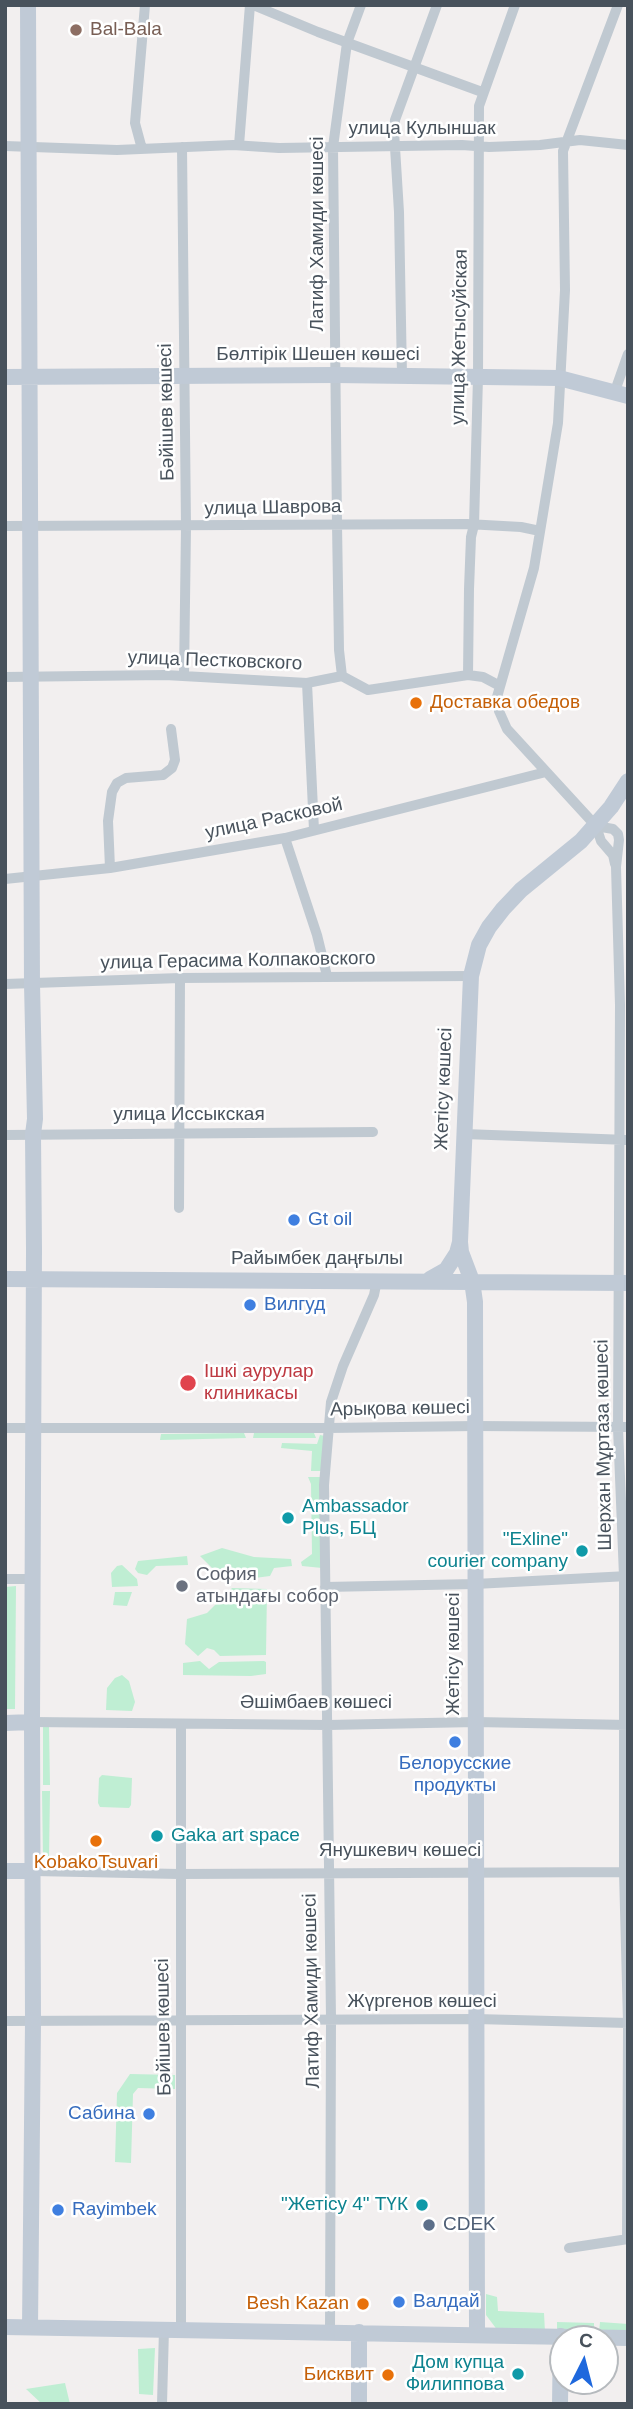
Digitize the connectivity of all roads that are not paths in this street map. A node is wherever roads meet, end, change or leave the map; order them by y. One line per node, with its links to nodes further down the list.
1 (28, 5): 19 (main road)
2 (145, 5): 20 (street)
3 (251, 5): 8 (street); 12 (street)
4 (361, 5): 8 (street, Латиф Хамиди көшесі)
5 (437, 5): 9 (street)
6 (515, 5): 10 (street, улица Жетысуйская)
7 (618, 5): 11 (street)
8 (347, 43): 9 (street); 18 (street, Латиф Хамиди көшесі)
9 (415, 67): 10 (street); 15 (street)
10 (482, 92): 16 (street, улица Жетысуйская)
11 (566, 142): 13 (street, улица Кулыншак); 16 (street, улица Кулыншак); 28 (street)
12 (239, 145): 17 (street, улица Кулыншак); 18 (street, улица Кулыншак)
13 (628, 145)
14 (5, 146): 19 (street, улица Кулыншак)
15 (395, 146): 16 (street, улица Кулыншак); 18 (street, улица Кулыншак); 25 (street)
16 (480, 146): 27 (street, улица Жетысуйская)
17 (182, 147): 20 (street, улица Кулыншак); 22 (street, Бәйішев көшесі)
18 (333, 147): 23 (street, Латиф Хамиди көшесі)
19 (30, 148): 20 (street, улица Кулыншак); 24 (main road)
20 (142, 149)
21 (628, 354): 29 (street)
22 (184, 375): 23 (main road, Бөлтірік Шешен көшесі); 24 (main road, Бөлтірік Шешен көшесі); 34 (street, Бәйішев көшесі)
23 (335, 375): 25 (main road, Бөлтірік Шешен көшесі); 30 (street, Латиф Хамиди көшесі)
24 (30, 376): 26 (main road, Бөлтірік Шешен көшесі); 33 (main road)
25 (402, 376): 27 (main road, Бөлтірік Шешен көшесі)
26 (5, 377)
27 (478, 377): 28 (main road, Бөлтірік Шешен көшесі); 31 (street, улица Жетысуйская)
28 (559, 378): 29 (main road, Бөлтірік Шешен көшесі); 35 (street)
29 (621, 393)
30 (337, 524): 31 (street, улица Шаврова); 34 (street, улица Шаврова); 37 (street, Латиф Хамиди көшесі)
31 (474, 524): 35 (street, улица Шаврова); 38 (street, улица Жетысуйская)
32 (5, 526): 33 (street, улица Шаврова)
33 (31, 526): 34 (street, улица Шаврова); 40 (main road)
34 (186, 527): 36 (street, Бәйішев көшесі)
35 (540, 531): 42 (street)
36 (184, 676): 40 (street, улица Пестковского); 41 (street, улица Пестковского)
37 (342, 676): 38 (street); 41 (street, улица Пестковского)
38 (468, 676): 42 (street)
39 (5, 677): 40 (street, улица Пестковского)
40 (32, 677): 51 (main road)
41 (307, 683): 47 (street)
42 (500, 686): 44 (street)
43 (171, 729): 49 (street)
44 (547, 772): 46 (street); 47 (street, улица Расковой)
45 (628, 781): 46 (main road, Жетісу көшесі)
46 (596, 826): 50 (street); 50 (street, Шерхан Мұртаза көшесі); 54 (main road, Жетісу көшесі)
47 (314, 830): 48 (street, улица Расковой)
48 (285, 838): 49 (street, улица Расковой); 53 (street)
49 (110, 867): 51 (street, улица Расковой)
50 (616, 867): 63 (street, Шерхан Мұртаза көшесі)
51 (32, 877): 52 (street, улица Расковой); 57 (main road)
52 (5, 879)
53 (327, 976): 54 (street, улица Герасима Колпаковского); 55 (street, улица Герасима Колпаковского)
54 (471, 976): 61 (main road, Жетісу көшесі)
55 (180, 978): 57 (street, улица Герасима Колпаковского); 58 (street)
56 (5, 984): 57 (street, улица Герасима Колпаковского)
57 (32, 984): 60 (main road)
58 (178, 1132): 59 (street, улица Иссыкская); 60 (street, улица Иссыкская); 64 (street)
59 (373, 1132)
60 (33, 1134): 62 (street, улица Иссыкская); 67 (main road)
61 (464, 1134): 63 (street); 65 (main road, Жетісу көшесі)
62 (5, 1135)
63 (624, 1139): 71 (street, Шерхан Мұртаза көшесі)
64 (179, 1208)
65 (460, 1242): 69 (main road); 70 (main road, Жетісу көшесі)
66 (5, 1279): 67 (main road, Райымбек даңғылы)
67 (34, 1279): 68 (main road, Райымбек даңғылы); 74 (main road)
68 (377, 1280): 69 (main road, Райымбек даңғылы); 75 (street, Латиф Хамиди көшесі)
69 (428, 1280): 70 (main road, Райымбек даңғылы)
70 (472, 1281): 71 (main road, Райымбек даңғылы); 72 (main road, Жетісу көшесі)
71 (624, 1283): 76 (street, Шерхан Мұртаза көшесі)
72 (475, 1426): 75 (street, Арықова көшесі); 76 (street, Арықова көшесі); 80 (main road, Жетісу көшесі)
73 (5, 1428): 74 (street, Арықова көшесі)
74 (33, 1428): 75 (street, Арықова көшесі); 79 (main road)
75 (330, 1428): 81 (street, Латиф Хамиди көшесі)
76 (623, 1428): 77 (street, Шерхан Мұртаза көшесі)
77 (626, 1576): 80 (street); 87 (street, Шерхан Мұртаза көшесі)
78 (5, 1578): 79 (street)
79 (33, 1579): 84 (main road)
80 (475, 1584): 81 (street); 82 (main road, Жетісу көшесі)
81 (325, 1587): 86 (street, Латиф Хамиди көшесі)
82 (476, 1722): 86 (street, Әшімбаев көшесі); 87 (street, Әшімбаев көшесі); 90 (main road, Жетісу көшесі)
83 (5, 1723): 84 (main road, Әшімбаев көшесі)
84 (32, 1723): 85 (street, Әшімбаев көшесі); 89 (main road)
85 (181, 1724): 86 (street, Әшімбаев көшесі); 93 (street, Бәйішев көшесі)
86 (328, 1725): 92 (street, Латиф Хамиди көшесі)
87 (626, 1725): 91 (street, Шерхан Мұртаза көшесі)
88 (5, 1871): 89 (main road, Янушкевич көшесі)
89 (34, 1871): 93 (street, Янушкевич көшесі); 98 (main road)
90 (476, 1872): 91 (street, Янушкевич көшесі); 92 (street, Янушкевич көшесі); 94 (main road, Жетісу көшесі)
91 (626, 1872): 99 (street, Шерхан Мұртаза көшесі)
92 (327, 1873): 93 (street, Янушкевич көшесі); 95 (street, Латиф Хамиди көшесі)
93 (179, 1874): 97 (street, Бәйішев көшесі)
94 (476, 2019): 95 (street, Жүргенов көшесі); 99 (street, Жүргенов көшесі); 107 (main road, Жетісу көшесі)
95 (331, 2020): 97 (street, Жүргенов көшесі); 105 (street, Латиф Хамиди көшесі)
96 (5, 2021): 98 (street, Жүргенов көшесі)
97 (182, 2021): 98 (street, Жүргенов көшесі); 104 (street, Бәйішев көшесі)
98 (33, 2022): 103 (main road)
99 (628, 2024): 100 (street, Шерхан Мұртаза көшесі)
100 (627, 2239): 101 (street)
101 (569, 2248)
102 (5, 2327): 103 (main road)
103 (30, 2327): 104 (main road)
104 (173, 2329): 105 (main road); 109 (street, Бәйішев көшесі)
105 (330, 2332): 106 (main road)
106 (359, 2332): 107 (main road); 110 (main road)
107 (477, 2334): 108 (main road)
108 (549, 2336)
109 (162, 2404)
110 (359, 2404)

